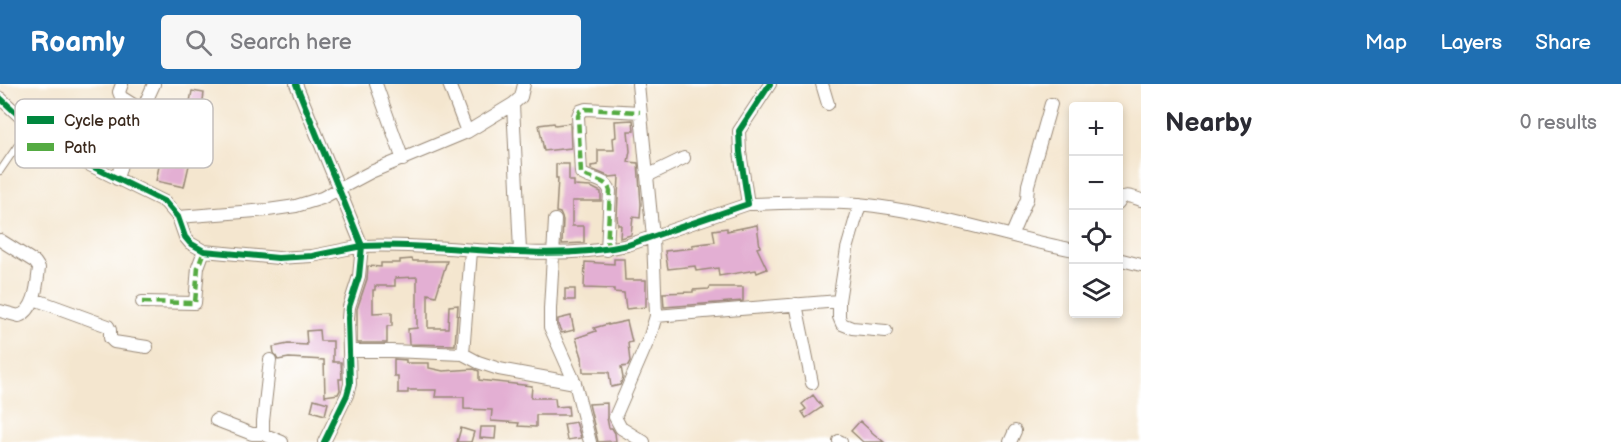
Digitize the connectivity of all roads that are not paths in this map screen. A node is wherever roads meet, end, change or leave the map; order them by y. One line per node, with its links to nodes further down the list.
1 (122, 84): 11 (street)
2 (154, 84): 12 (street)
3 (296, 84): 27 (street)
4 (376, 84): 21 (street)
5 (449, 84): 18 (street)
6 (524, 84): 13 (street)
7 (638, 84): 17 (street)
8 (770, 84): 30 (street)
9 (822, 84): 14 (street)
10 (0, 98): 16 (street)
11 (124, 99)
12 (147, 99)
13 (513, 104): 18 (street); 42 (street)
14 (828, 104)
15 (1051, 104): 34 (street)
16 (15, 112)
17 (640, 112): 25 (street); 40 (street)
18 (467, 132): 21 (street)
19 (15, 149): 24 (lane)
20 (684, 158): 25 (street)
21 (403, 160): 27 (street)
22 (95, 168): 26 (street)
23 (120, 168): 26 (street)
24 (0, 171)
25 (647, 176): 35 (street)
26 (117, 179): 32 (street)
27 (338, 190): 32 (street); 37 (street)
28 (1123, 197): 29 (street)
29 (1141, 200)
30 (748, 204): 31 (street); 35 (street)
31 (860, 204): 34 (street); 47 (street)
32 (178, 217): 41 (street)
33 (555, 220): 43 (street)
34 (1012, 234): 38 (street)
35 (653, 237): 40 (street); 51 (street)
36 (0, 240): 46 (street)
37 (362, 246): 39 (street); 41 (street); 54 (street)
38 (1069, 248)
39 (471, 250): 42 (street); 55 (street)
40 (607, 250): 43 (street)
41 (204, 251): 48 (street)
42 (519, 251): 43 (street)
43 (553, 252): 57 (street)
44 (1123, 261): 45 (street)
45 (1141, 265)
46 (34, 299): 50 (street); 53 (street)
47 (839, 301): 49 (street); 52 (street)
48 (142, 302)
49 (796, 304): 51 (street); 58 (street)
50 (0, 311)
51 (656, 316): 64 (street)
52 (886, 331)
53 (147, 348)
54 (350, 351): 55 (street); 62 (street)
55 (463, 354): 57 (street)
56 (270, 360): 60 (street)
57 (575, 383): 63 (street)
58 (812, 383)
59 (216, 420): 60 (street)
60 (263, 434): 61 (street)
61 (282, 442)
62 (324, 442)
63 (590, 442)
64 (644, 442)

